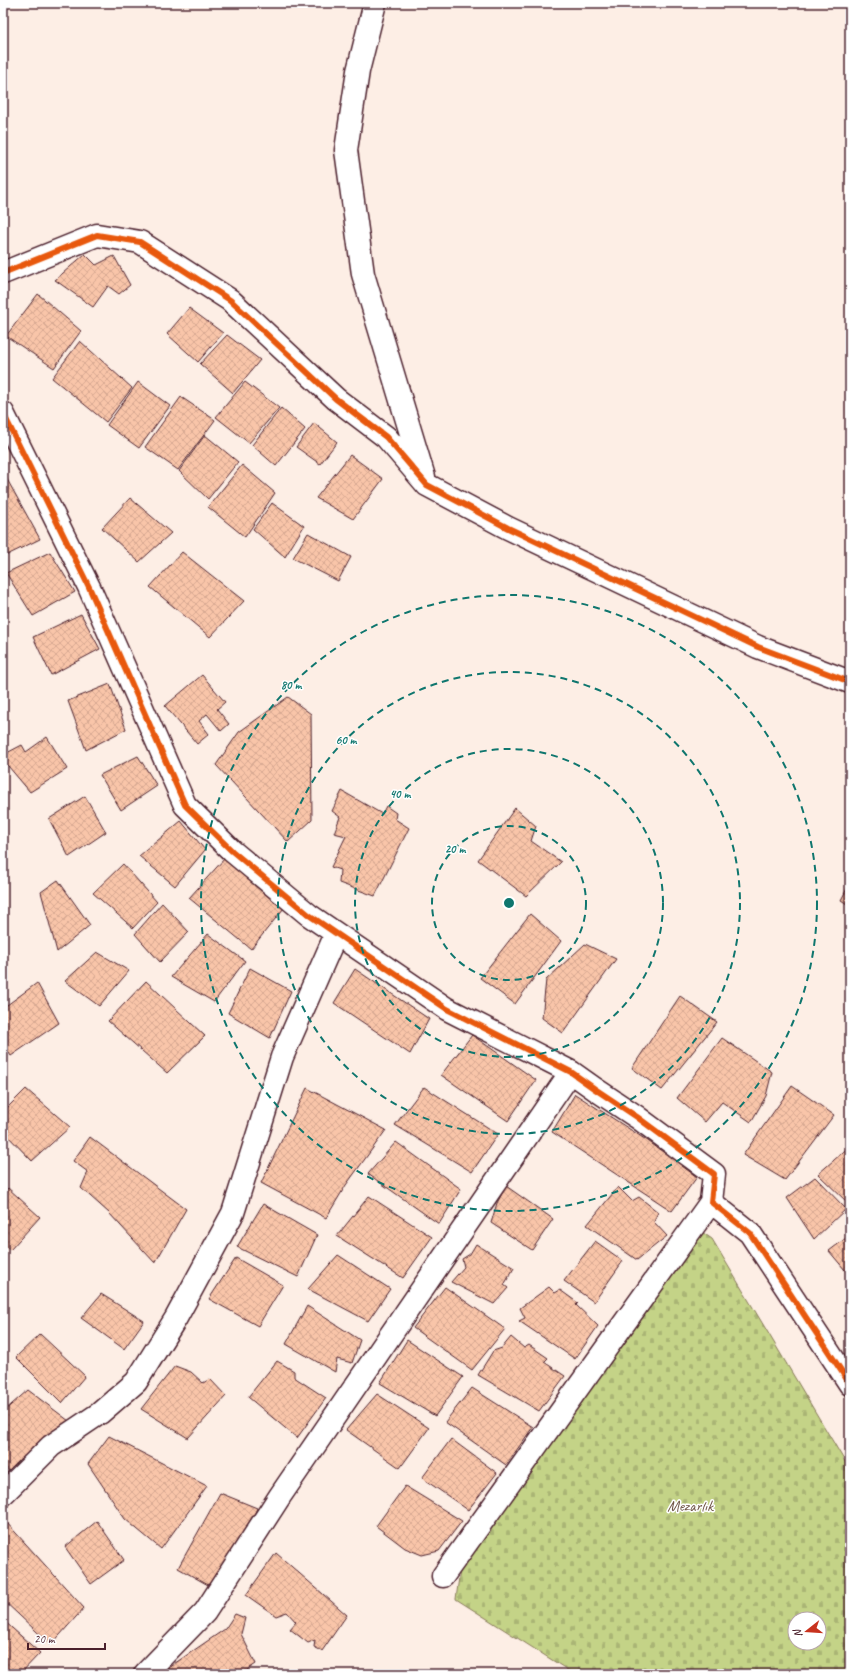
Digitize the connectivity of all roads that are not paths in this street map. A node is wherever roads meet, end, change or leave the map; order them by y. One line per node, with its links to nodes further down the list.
1 (375, 3): 4 (street)
2 (3, 274): 4 (street)
3 (3, 413): 6 (street)
4 (427, 485): 5 (street)
5 (850, 682)
6 (336, 934): 7 (street); 10 (street)
7 (571, 1072): 8 (street); 12 (street)
8 (711, 1202): 9 (street); 11 (street)
9 (850, 1384)
10 (3, 1494)
11 (443, 1576)
12 (145, 1674)

